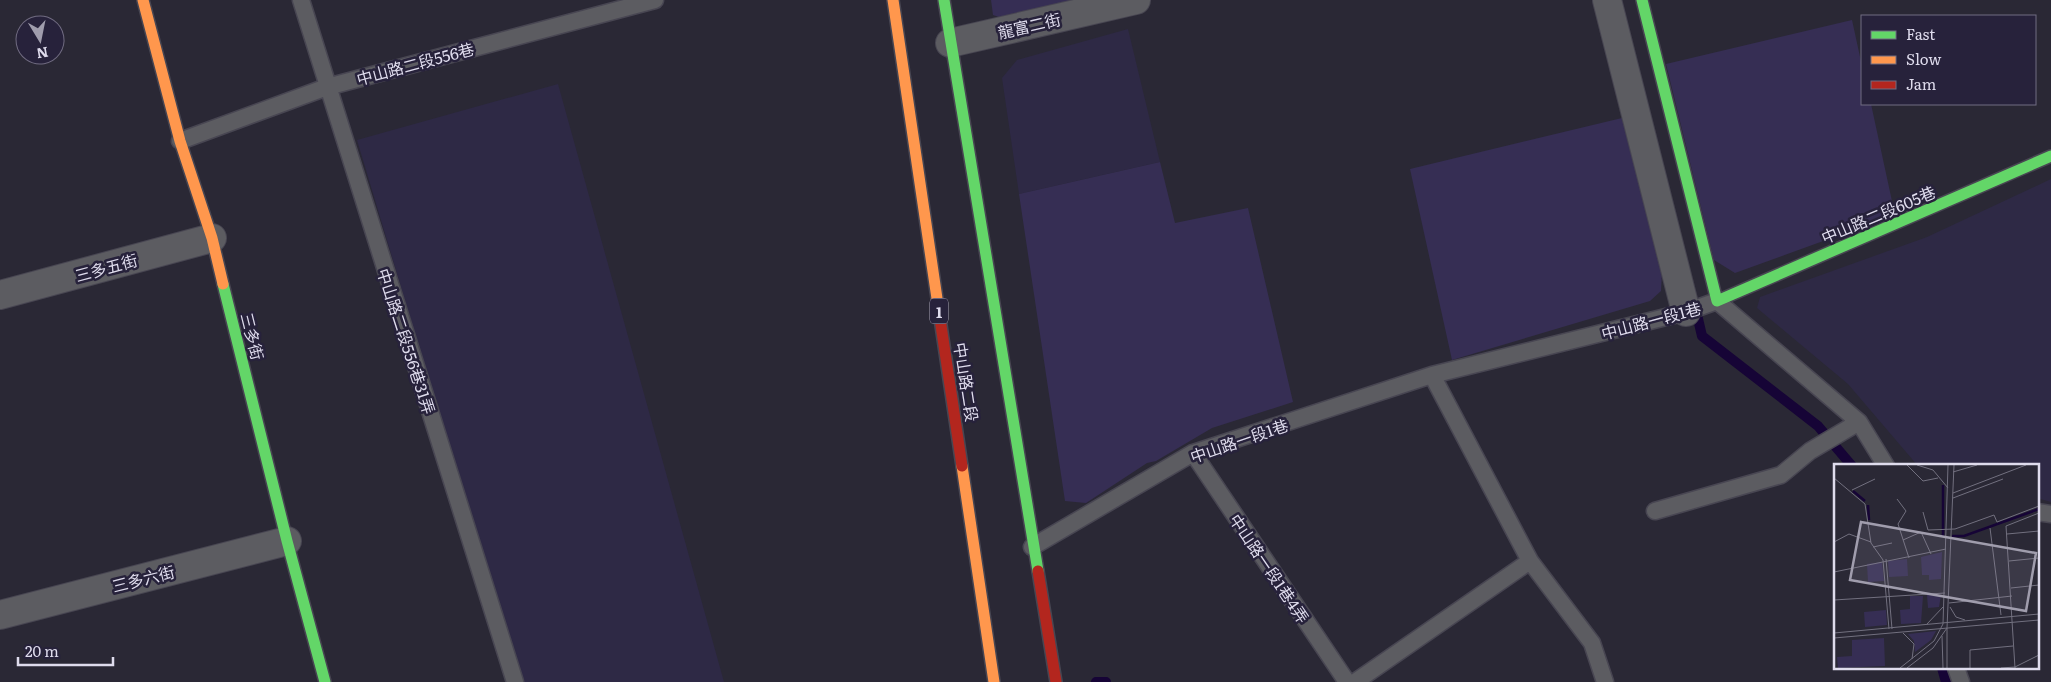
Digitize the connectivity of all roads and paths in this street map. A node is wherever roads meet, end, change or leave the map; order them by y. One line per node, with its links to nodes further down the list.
1 (143, 0): 11 (street, 三多街)
2 (301, 0): 10 (lane, 中山路二段556巷31弄)
3 (655, 0): 10 (lane, 中山路二段556巷)
4 (893, 0): 31 (street, 中山路二段 / 1)
5 (944, 0): 9 (street)
6 (1136, 0): 9 (street, 龍富二街)
7 (1607, 0): 16 (street)
8 (1642, 0): 15 (street)
9 (950, 43): 25 (street)
10 (327, 87): 11 (lane, 中山路二段556巷); 30 (lane, 中山路二段556巷31弄)
11 (180, 141): 13 (street, 三多街)
12 (2051, 156): 15 (street, 中山路二段605巷)
13 (212, 238): 14 (street, 三多五街); 24 (street, 三多街)
14 (0, 295)
15 (1717, 301): 16 (lane, 中山路一段1巷); 18 (lane, 中山路一段1巷)
16 (1686, 312): 17 (lane, 中山路一段1巷)
17 (1432, 375): 19 (lane, 中山路一段1巷); 26 (lane)
18 (1859, 422): 20 (lane, 中山路一段1巷); 21 (lane)
19 (1193, 453): 25 (lane, 中山路一段1巷); 33 (lane, 中山路一段1巷4弄)
20 (1885, 464)
21 (1655, 511)
22 (2038, 512): 23 (lane)
23 (2051, 514)
24 (287, 541): 27 (street, 三多六街); 29 (street, 三多街)
25 (1032, 547): 32 (street)
26 (1530, 561): 34 (lane); 35 (lane)
27 (0, 615)
28 (1957, 670): 36 (lane)
29 (325, 682)
30 (515, 682)
31 (994, 682)
32 (1056, 682)
33 (1347, 682)
34 (1355, 682)
35 (1605, 682)
36 (1961, 682)

